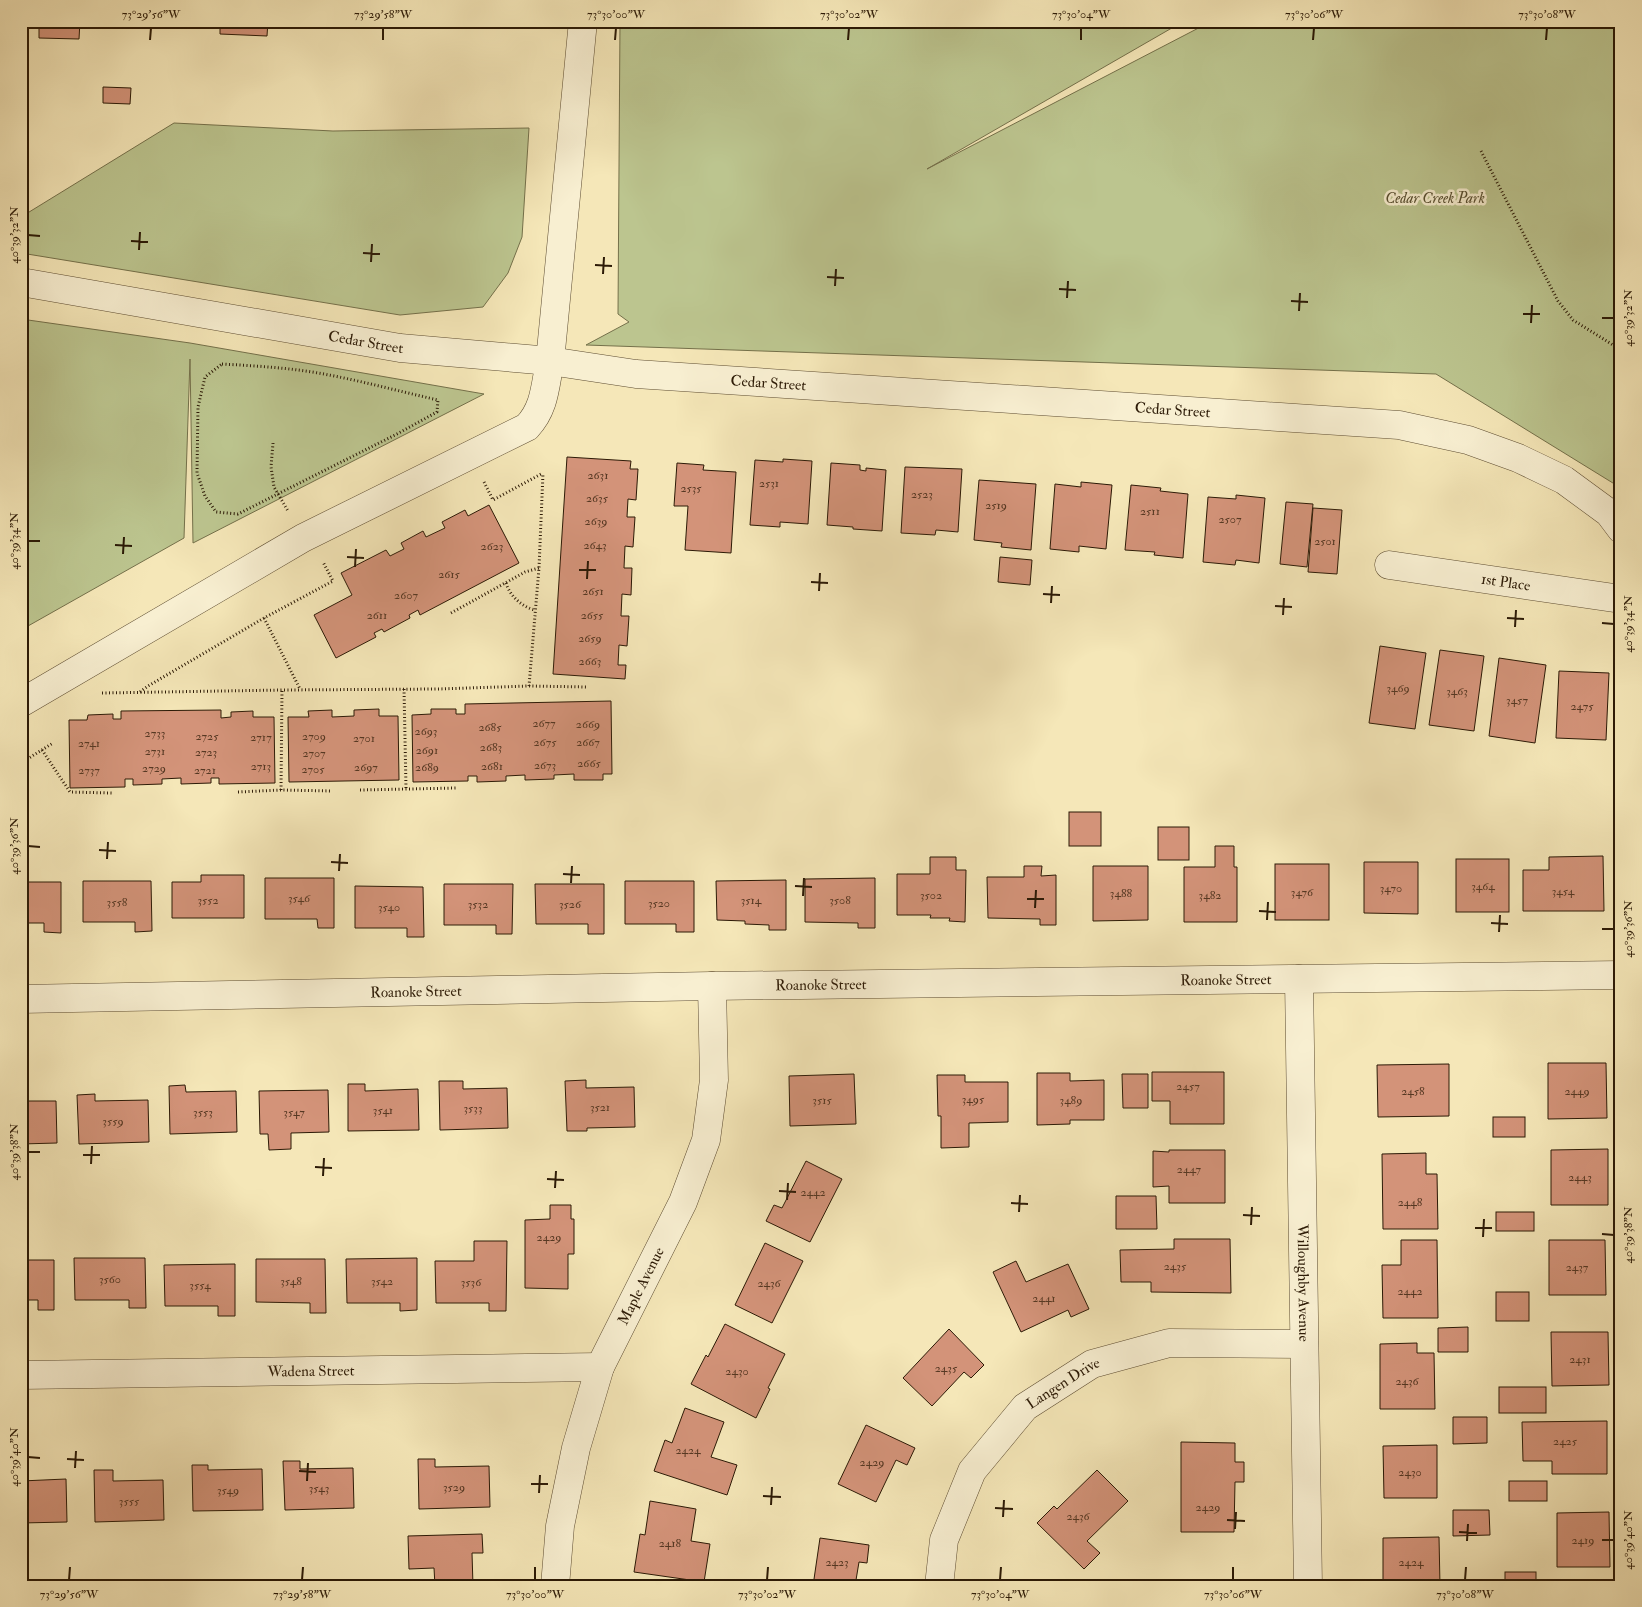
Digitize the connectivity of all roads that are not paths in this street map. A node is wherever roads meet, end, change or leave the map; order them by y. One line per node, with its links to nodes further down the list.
1 (583, 21): 3 (street)
2 (21, 282): 3 (street, Cedar Street)
3 (550, 361): 4 (street, Cedar Street); 7 (street)
4 (1621, 529)
5 (1389, 565): 6 (street, 1st Place)
6 (1621, 599)
7 (21, 703)
8 (1621, 974): 9 (street, Roanoke Street)
9 (1299, 979): 10 (street, Roanoke Street); 12 (street, Willoughby Avenue)
10 (712, 986): 11 (street, Roanoke Street); 13 (street, Maple Avenue)
11 (21, 999)
12 (1304, 1344): 16 (street, Langen Drive); 17 (street, Willoughby Avenue)
13 (600, 1367): 14 (street, Wadena Street); 15 (street, Maple Avenue)
14 (21, 1375)
15 (555, 1586)
16 (939, 1586)
17 (1308, 1586)

